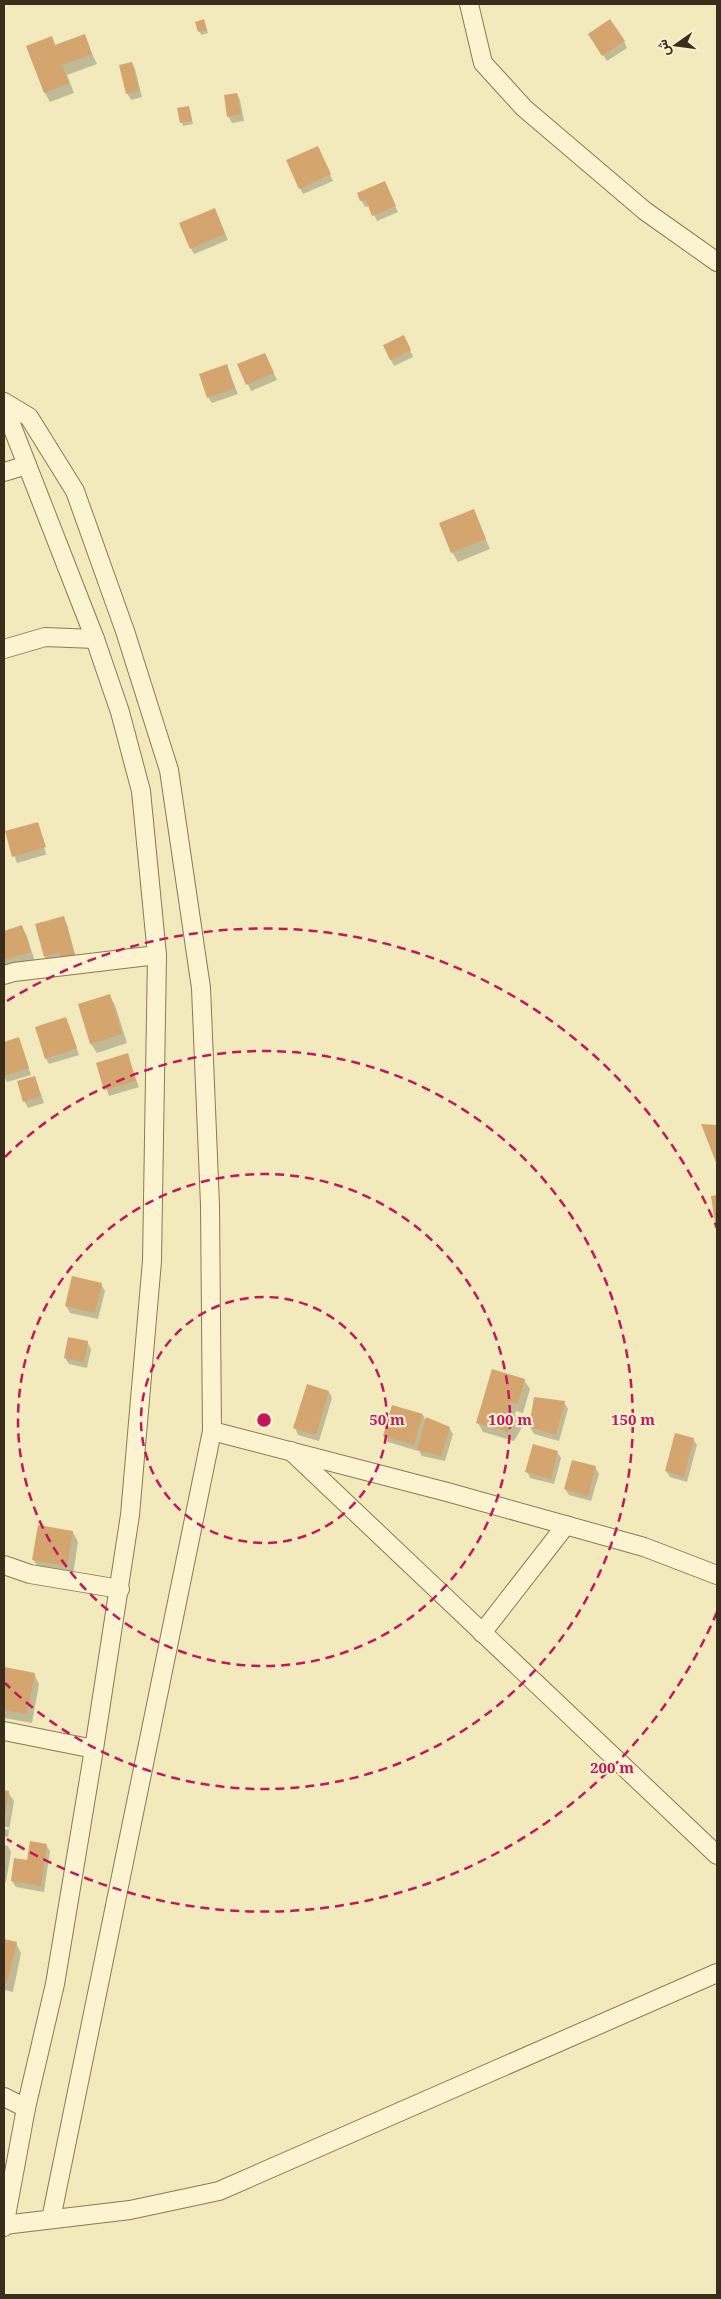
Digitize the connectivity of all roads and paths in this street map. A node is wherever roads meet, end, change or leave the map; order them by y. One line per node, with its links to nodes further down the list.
1 (469, 4): 2 (street)
2 (717, 262)
3 (4, 402): 11 (street)
4 (4, 406): 5 (street)
5 (27, 465): 6 (street); 7 (street)
6 (4, 472)
7 (95, 639): 8 (street); 9 (street)
8 (4, 649)
9 (157, 955): 10 (street); 16 (street)
10 (4, 975)
11 (212, 1431): 12 (street); 24 (street)
12 (291, 1451): 13 (street); 17 (street)
13 (566, 1525): 15 (street); 17 (street)
14 (4, 1565): 16 (street)
15 (717, 1575)
16 (120, 1589): 19 (street)
17 (482, 1632): 20 (street)
18 (4, 1731): 19 (street)
19 (94, 1748): 23 (street)
20 (717, 1855)
21 (717, 1973): 24 (street)
22 (4, 2097): 23 (street)
23 (26, 2108): 25 (street)
24 (51, 2219): 25 (street)
25 (4, 2226)

